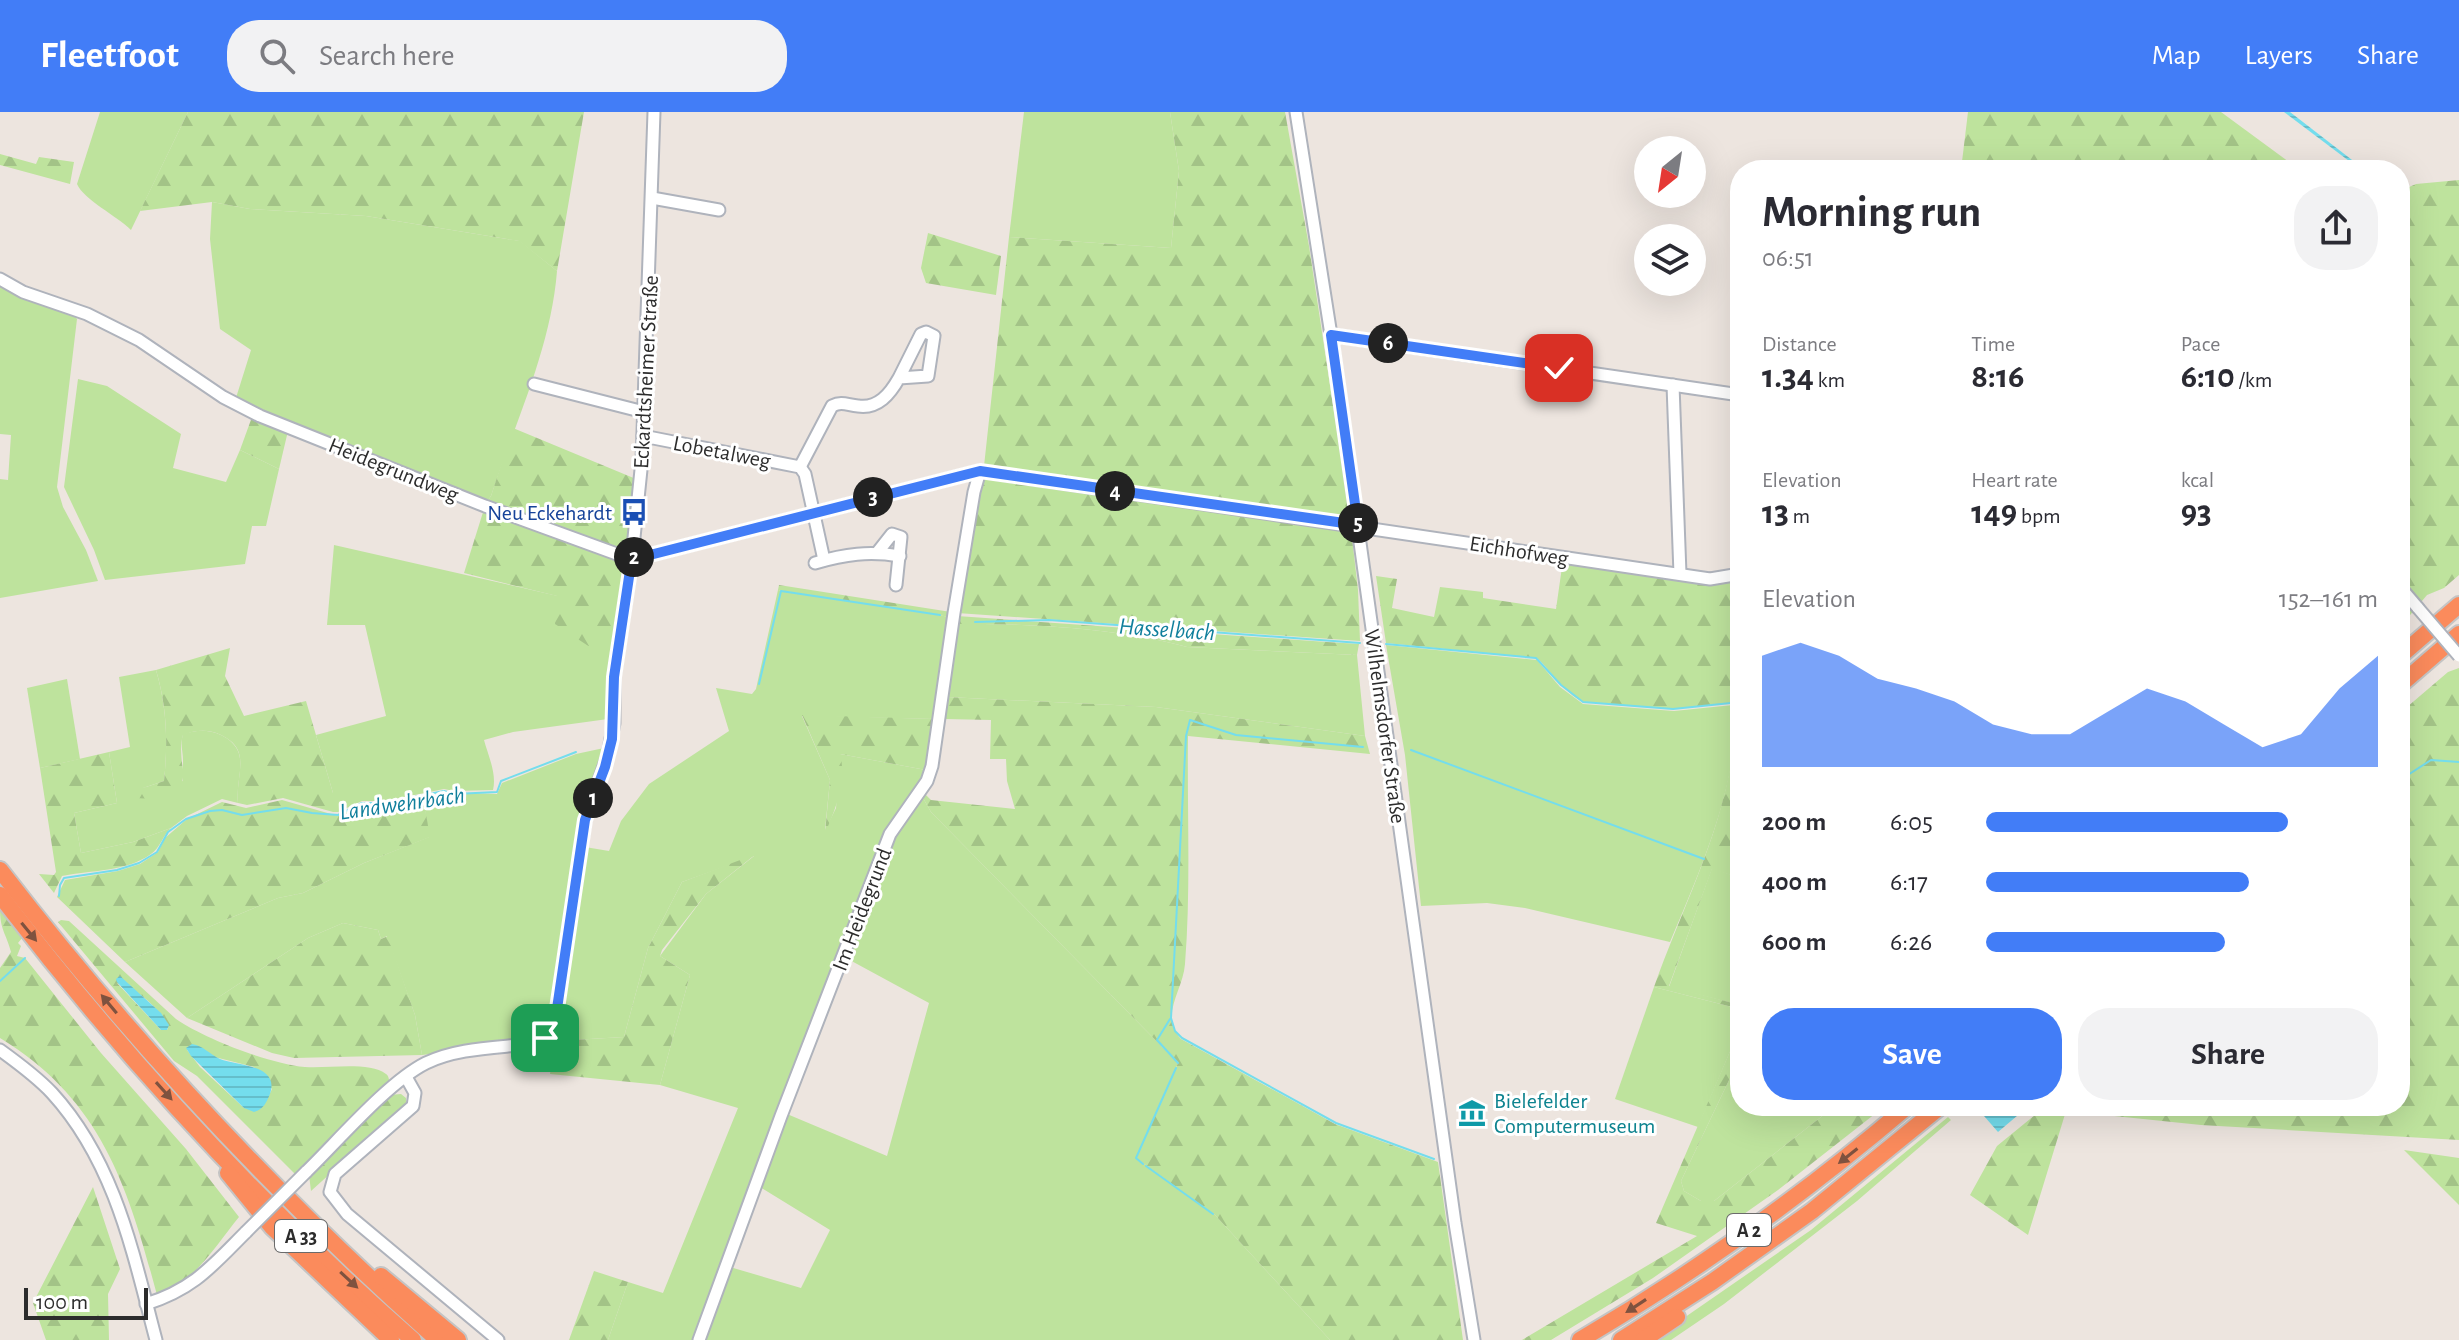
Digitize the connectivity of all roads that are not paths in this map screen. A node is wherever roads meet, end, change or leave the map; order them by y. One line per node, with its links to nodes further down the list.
1 (654, 112): 3 (street, Eckardtsheimer Straße)
2 (1296, 112): 6 (street, Wilhelmsdorfer Straße)
3 (652, 198): 4 (street); 11 (street, Eckardtsheimer Straße)
4 (719, 210)
5 (0, 279): 19 (street, Heidegrundweg)
6 (1331, 335): 9 (street); 16 (street, Wilhelmsdorfer Straße)
7 (899, 378): 13 (street, Lobetalweg)
8 (534, 384): 11 (street)
9 (1673, 385): 10 (street); 20 (street)
10 (1730, 394)
11 (644, 412): 12 (street, Eckardtsheimer Straße)
12 (643, 436): 13 (street, Lobetalweg); 19 (street, Eckardtsheimer Straße)
13 (800, 467): 15 (street, Lobetalweg)
14 (980, 471): 15 (street); 16 (street); 47 (street, Im Heidegrund)
15 (812, 512): 17 (street); 19 (street)
16 (1358, 525): 20 (street, Eichhofweg); 48 (street, Wilhelmsdorfer Straße)
17 (877, 553): 18 (street); 18 (street)
18 (900, 556): 22 (street)
19 (632, 557): 34 (street, Eckardtsheimer Straße)
20 (1680, 574): 21 (street, Eichhofweg)
21 (1730, 576)
22 (896, 585)
23 (2459, 593): 27 (highway)
24 (2410, 599): 29 (street, bridge)
25 (2459, 605): 28 (highway)
26 (2459, 634): 30 (highway)
27 (2410, 644)
28 (2410, 647)
29 (2459, 656)
30 (2410, 676)
31 (0, 870): 38 (highway, A 33, one-way to 31)
32 (0, 895): 37 (highway, A 33, one-way to 37)
33 (0, 1050): 40 (street)
34 (406, 1077): 40 (street, Eckardtsheimer Straße, bridge); 46 (street)
35 (1896, 1116): 49 (highway, A 2, one-way to 49)
36 (1929, 1116): 39 (highway, A 2)
37 (195, 1126): 42 (highway); 43 (highway, A 33, one-way to 43)
38 (279, 1190): 44 (highway, A 33); 45 (highway)
39 (1712, 1282): 50 (highway, A 2); 51 (highway)
40 (146, 1304): 41 (street)
41 (156, 1340)
42 (388, 1340)
43 (413, 1340)
44 (438, 1340)
45 (458, 1340)
46 (498, 1340)
47 (699, 1340)
48 (1474, 1340)
49 (1580, 1340)
50 (1621, 1340)
51 (1643, 1340)

